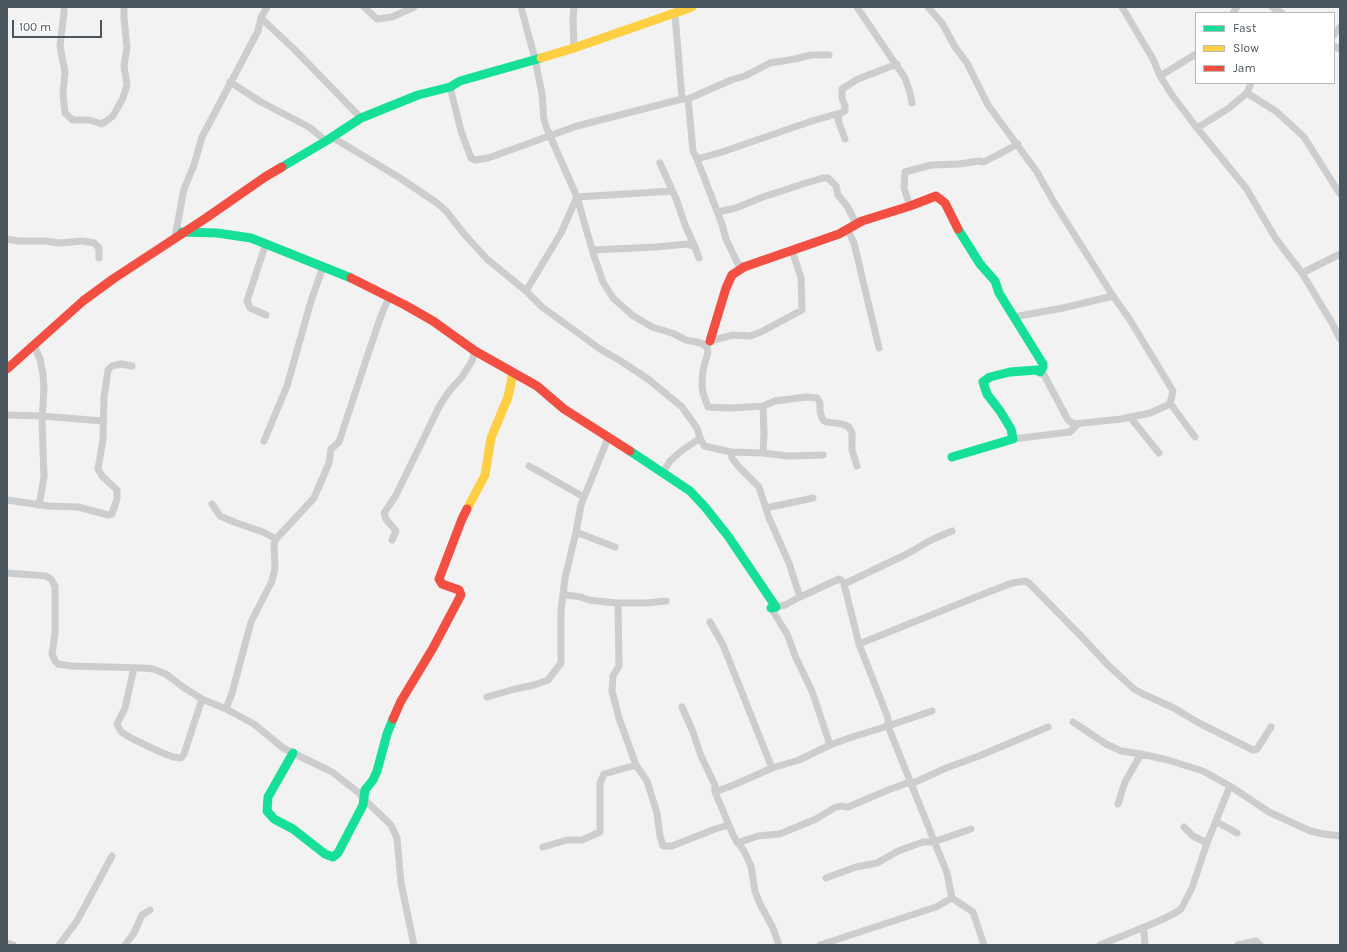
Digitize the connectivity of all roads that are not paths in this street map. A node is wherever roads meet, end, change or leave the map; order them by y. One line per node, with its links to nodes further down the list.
1 (64, 7): 2 (street)
2 (124, 7)
3 (267, 7): 13 (street)
4 (364, 7): 5 (street)
5 (414, 7)
6 (521, 7): 17 (street)
7 (574, 7): 14 (street)
8 (692, 7): 12 (street)
9 (857, 7): 18 (street)
10 (928, 7): 32 (street)
11 (1122, 7): 19 (street)
12 (675, 14): 14 (street); 24 (street)
13 (260, 18): 20 (street); 27 (street)
14 (574, 48): 17 (street)
15 (829, 55): 24 (street)
16 (1195, 55): 19 (street)
17 (535, 58): 22 (street); 29 (street)
18 (897, 64): 25 (street); 26 (street)
19 (1160, 76): 28 (street)
20 (230, 82): 30 (street); 42 (street)
21 (1250, 84): 23 (street)
22 (450, 87): 27 (street); 29 (street)
23 (1247, 92): 28 (street); 36 (street)
24 (685, 99): 29 (street); 33 (street)
25 (912, 103)
26 (840, 113): 31 (street); 33 (street)
27 (361, 118): 30 (street)
28 (1197, 128): 53 (street)
29 (550, 136): 37 (street)
30 (329, 139): 42 (street); 54 (street)
31 (845, 139)
32 (1018, 144): 38 (street); 55 (street)
33 (697, 159): 39 (street)
34 (660, 163): 35 (street)
35 (672, 191): 37 (street); 45 (street)
36 (1340, 194)
37 (576, 197): 46 (street); 54 (street)
38 (910, 206): 40 (street); 58 (street)
39 (718, 212): 40 (street); 52 (street)
40 (856, 223): 41 (street)
41 (848, 230): 47 (street); 62 (street)
42 (179, 235): 44 (street); 61 (street)
43 (7, 239): 49 (street)
44 (266, 243): 51 (street); 57 (street)
45 (695, 247): 46 (street); 50 (street)
46 (593, 250): 60 (street)
47 (792, 250): 52 (street); 60 (street)
48 (1340, 254): 53 (street)
49 (99, 258)
50 (699, 258)
51 (323, 266): 56 (street); 79 (street)
52 (744, 267): 60 (street)
53 (1302, 273): 59 (street)
54 (526, 291): 77 (street)
55 (1113, 296): 58 (street); 68 (street)
56 (390, 297): 63 (street); 96 (street)
57 (266, 314)
58 (1013, 317): 66 (street)
59 (1340, 338)
60 (707, 343): 69 (street)
61 (34, 345): 65 (street); 71 (street)
62 (879, 348)
63 (475, 351): 67 (street); 97 (street)
64 (132, 366): 73 (street)
65 (7, 369)
66 (1040, 372): 74 (street); 78 (street)
67 (513, 374): 76 (street); 126 (street)
68 (1170, 403): 72 (street); 75 (street)
69 (763, 406): 81 (street); 86 (street)
70 (7, 415): 71 (street)
71 (42, 416): 73 (street); 92 (street)
72 (1130, 417): 74 (street); 82 (street)
73 (103, 421): 92 (street)
74 (1078, 424): 78 (street)
75 (1195, 437)
76 (608, 438): 87 (street); 88 (street)
77 (700, 438): 80 (street); 87 (street)
78 (1013, 439): 84 (street)
79 (264, 441)
80 (731, 452): 81 (street); 93 (street)
81 (763, 453): 83 (street)
82 (1159, 453)
83 (823, 455)
84 (952, 457)
85 (529, 466): 88 (street)
86 (857, 466)
87 (665, 473): 105 (street)
88 (584, 497): 95 (street)
89 (813, 498): 93 (street)
90 (7, 500): 92 (street)
91 (212, 504): 96 (street)
92 (37, 505)
93 (766, 508): 102 (street)
94 (952, 531): 100 (street)
95 (576, 532): 98 (street); 101 (street)
96 (276, 539): 112 (street)
97 (392, 540)
98 (615, 547)
99 (7, 573): 108 (street)
100 (844, 584): 102 (street); 107 (street)
101 (563, 593): 104 (street); 109 (street)
102 (800, 596): 105 (street)
103 (666, 601): 104 (street)
104 (618, 604): 121 (street)
105 (771, 608): 118 (street)
106 (710, 622): 122 (street)
107 (859, 644): 115 (street); 117 (street)
108 (134, 668): 110 (street); 110 (street)
109 (487, 697)
110 (202, 699): 112 (street)
111 (682, 706): 125 (street)
112 (226, 709): 119 (street)
113 (932, 711): 115 (street)
114 (1073, 722): 120 (street)
115 (888, 726): 118 (street); 123 (street)
116 (1048, 727): 123 (street)
117 (1271, 727)
118 (830, 745): 122 (street)
119 (293, 753): 126 (street); 126 (street)
120 (1141, 754): 124 (street); 127 (street)
121 (636, 765): 129 (street); 137 (street)
122 (772, 768): 125 (street)
123 (910, 784): 134 (street); 135 (street)
124 (1230, 786): 128 (street); 133 (street)
125 (715, 792): 129 (street)
126 (363, 798): 147 (street)
127 (1118, 804)
128 (1217, 822): 132 (street); 136 (street)
129 (729, 825): 134 (street)
130 (1184, 827): 136 (street)
131 (971, 829): 135 (street)
132 (1237, 833)
133 (1340, 836)
134 (736, 842): 148 (street)
135 (933, 842): 139 (street); 140 (street)
136 (1207, 843): 142 (street)
137 (543, 847)
138 (112, 856): 145 (street)
139 (826, 878)
140 (952, 898): 149 (street); 150 (street)
141 (150, 910): 146 (street)
142 (1142, 928): 151 (street); 152 (street)
143 (7, 943): 144 (street)
144 (13, 945)
145 (59, 945)
146 (125, 945)
147 (414, 945)
148 (779, 945)
149 (820, 945)
150 (984, 945)
151 (1100, 945)
152 (1145, 945)
153 (1238, 945): 154 (street)
154 (1260, 945)

